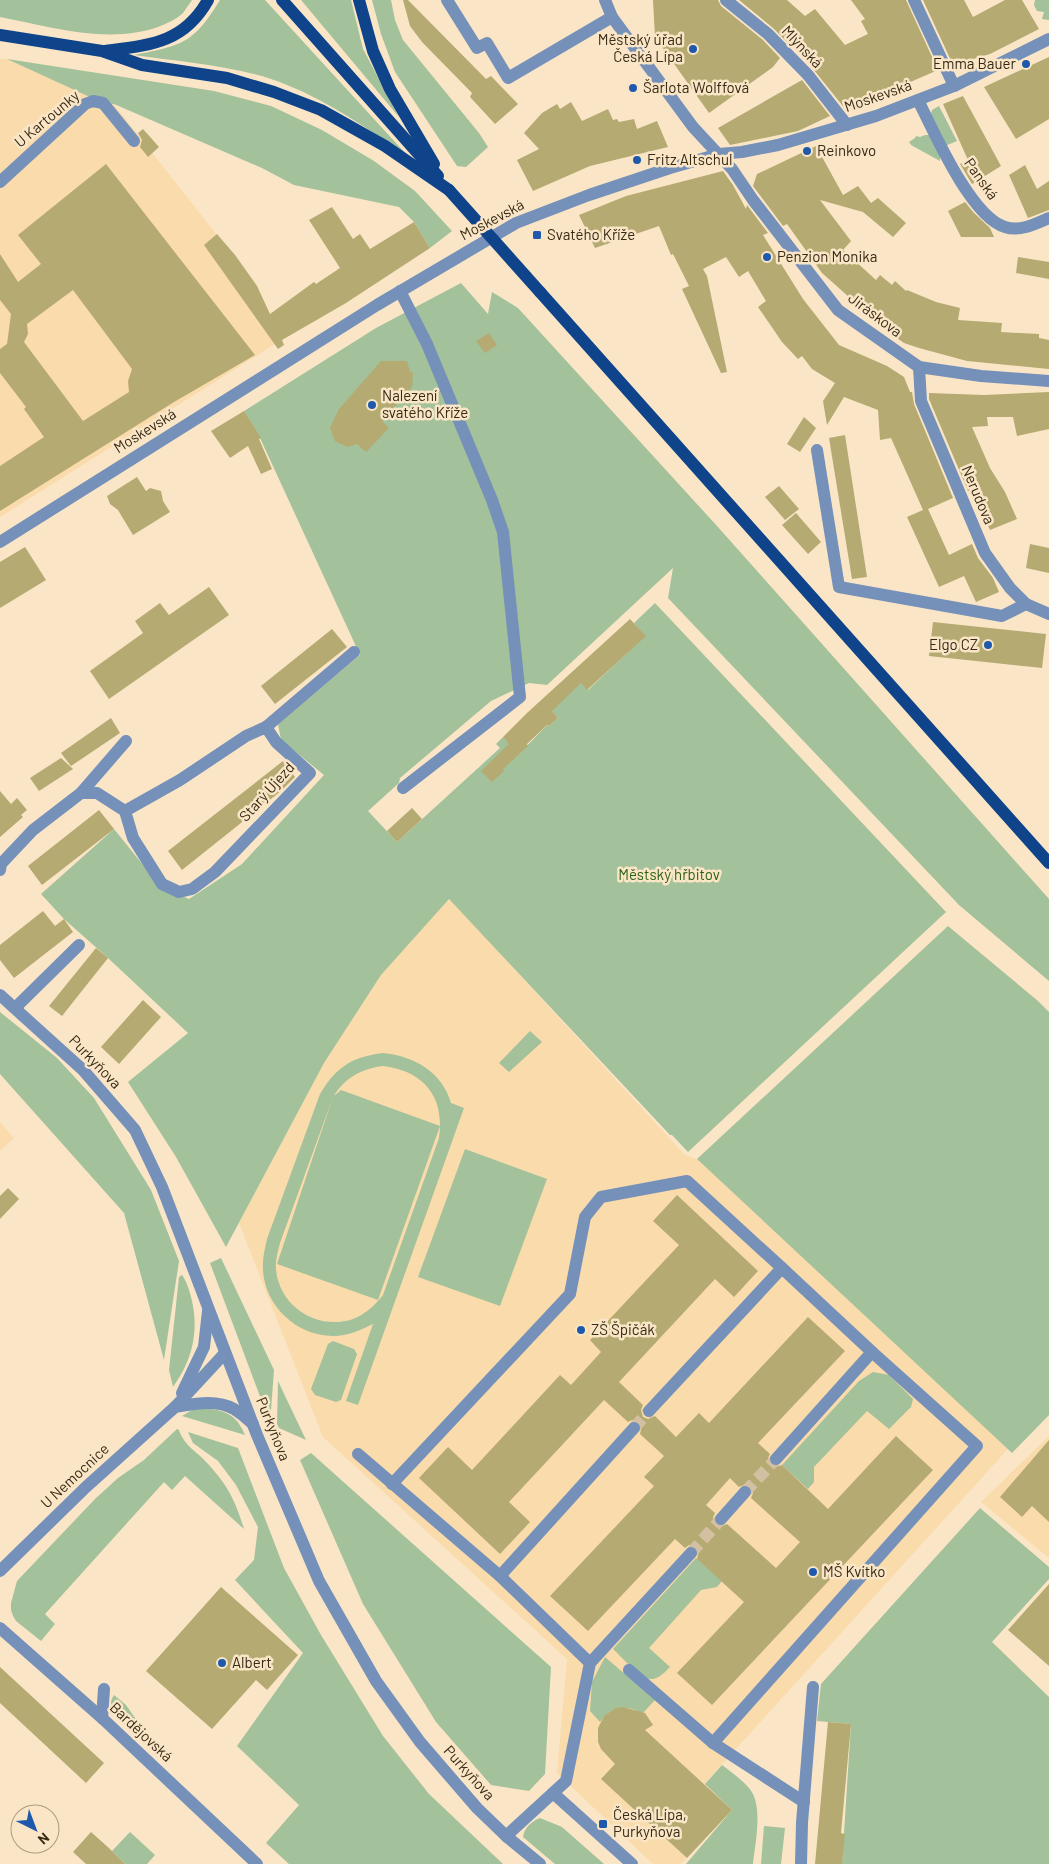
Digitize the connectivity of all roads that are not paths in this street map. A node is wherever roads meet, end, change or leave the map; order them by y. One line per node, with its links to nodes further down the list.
1 (208, 0): 11 (main road)
2 (282, 0): 18 (main road)
3 (359, 0): 18 (main road)
4 (447, 0): 8 (street)
5 (605, 0): 8 (street, Jiráskova)
6 (726, 0): 14 (street, Mlýnská)
7 (914, 0): 12 (street)
8 (612, 17): 16 (street, Jiráskova)
9 (0, 35): 11 (main road)
10 (1049, 39): 12 (street, Moskevská)
11 (102, 51): 18 (main road)
12 (954, 86): 13 (street, Moskevská)
13 (918, 100): 14 (street, Moskevská); 19 (street, Panská)
14 (847, 125): 16 (street, Moskevská)
15 (134, 142): 17 (street, U Kartounky)
16 (719, 154): 20 (street, Moskevská); 21 (street, Jiráskova)
17 (0, 182)
18 (449, 190): 33 (main road, bridge)
19 (1049, 218)
20 (400, 291): 24 (street, Moskevská); 30 (street)
21 (919, 367): 22 (street, Jiráskova); 25 (street, Nerudova)
22 (1049, 381)
23 (817, 450): 25 (street)
24 (0, 542)
25 (1026, 604): 26 (street, Nerudova)
26 (1047, 614)
27 (354, 652): 28 (street)
28 (266, 727): 32 (street); 32 (street, Starý Újezd)
29 (126, 741): 31 (street)
30 (403, 788)
31 (81, 793): 32 (street); 34 (street)
32 (126, 811)
33 (1049, 863)
34 (0, 870)
35 (79, 946): 37 (street)
36 (0, 995): 37 (street, Purkyňova)
37 (15, 1008): 39 (street, Purkyňova)
38 (782, 1268): 40 (street); 43 (street); 48 (street)
39 (208, 1308): 41 (street, Purkyňova); 42 (street, U Nemocnice)
40 (872, 1352): 47 (street); 60 (street)
41 (225, 1353): 42 (street, U Nemocnice); 44 (street, Purkyňova)
42 (175, 1407): 44 (street); 52 (street, U Nemocnice)
43 (649, 1411)
44 (253, 1424): 63 (street, Purkyňova)
45 (634, 1428): 53 (street)
46 (358, 1454): 48 (street)
47 (776, 1459)
48 (392, 1484): 53 (street)
49 (745, 1492): 50 (street)
50 (721, 1519)
51 (691, 1553): 55 (street)
52 (0, 1571)
53 (500, 1576): 55 (street)
54 (0, 1628): 59 (street, Bardějovská)
55 (590, 1663): 61 (street)
56 (629, 1670): 60 (street)
57 (813, 1686): 62 (street)
58 (104, 1689): 59 (street)
59 (102, 1718): 64 (street, Bardějovská)
60 (713, 1743): 62 (street)
61 (554, 1793): 63 (street); 66 (street)
62 (804, 1802): 67 (street)
63 (506, 1836): 65 (street, Purkyňova)
64 (257, 1864)
65 (540, 1864)
66 (632, 1864)
67 (801, 1864)

